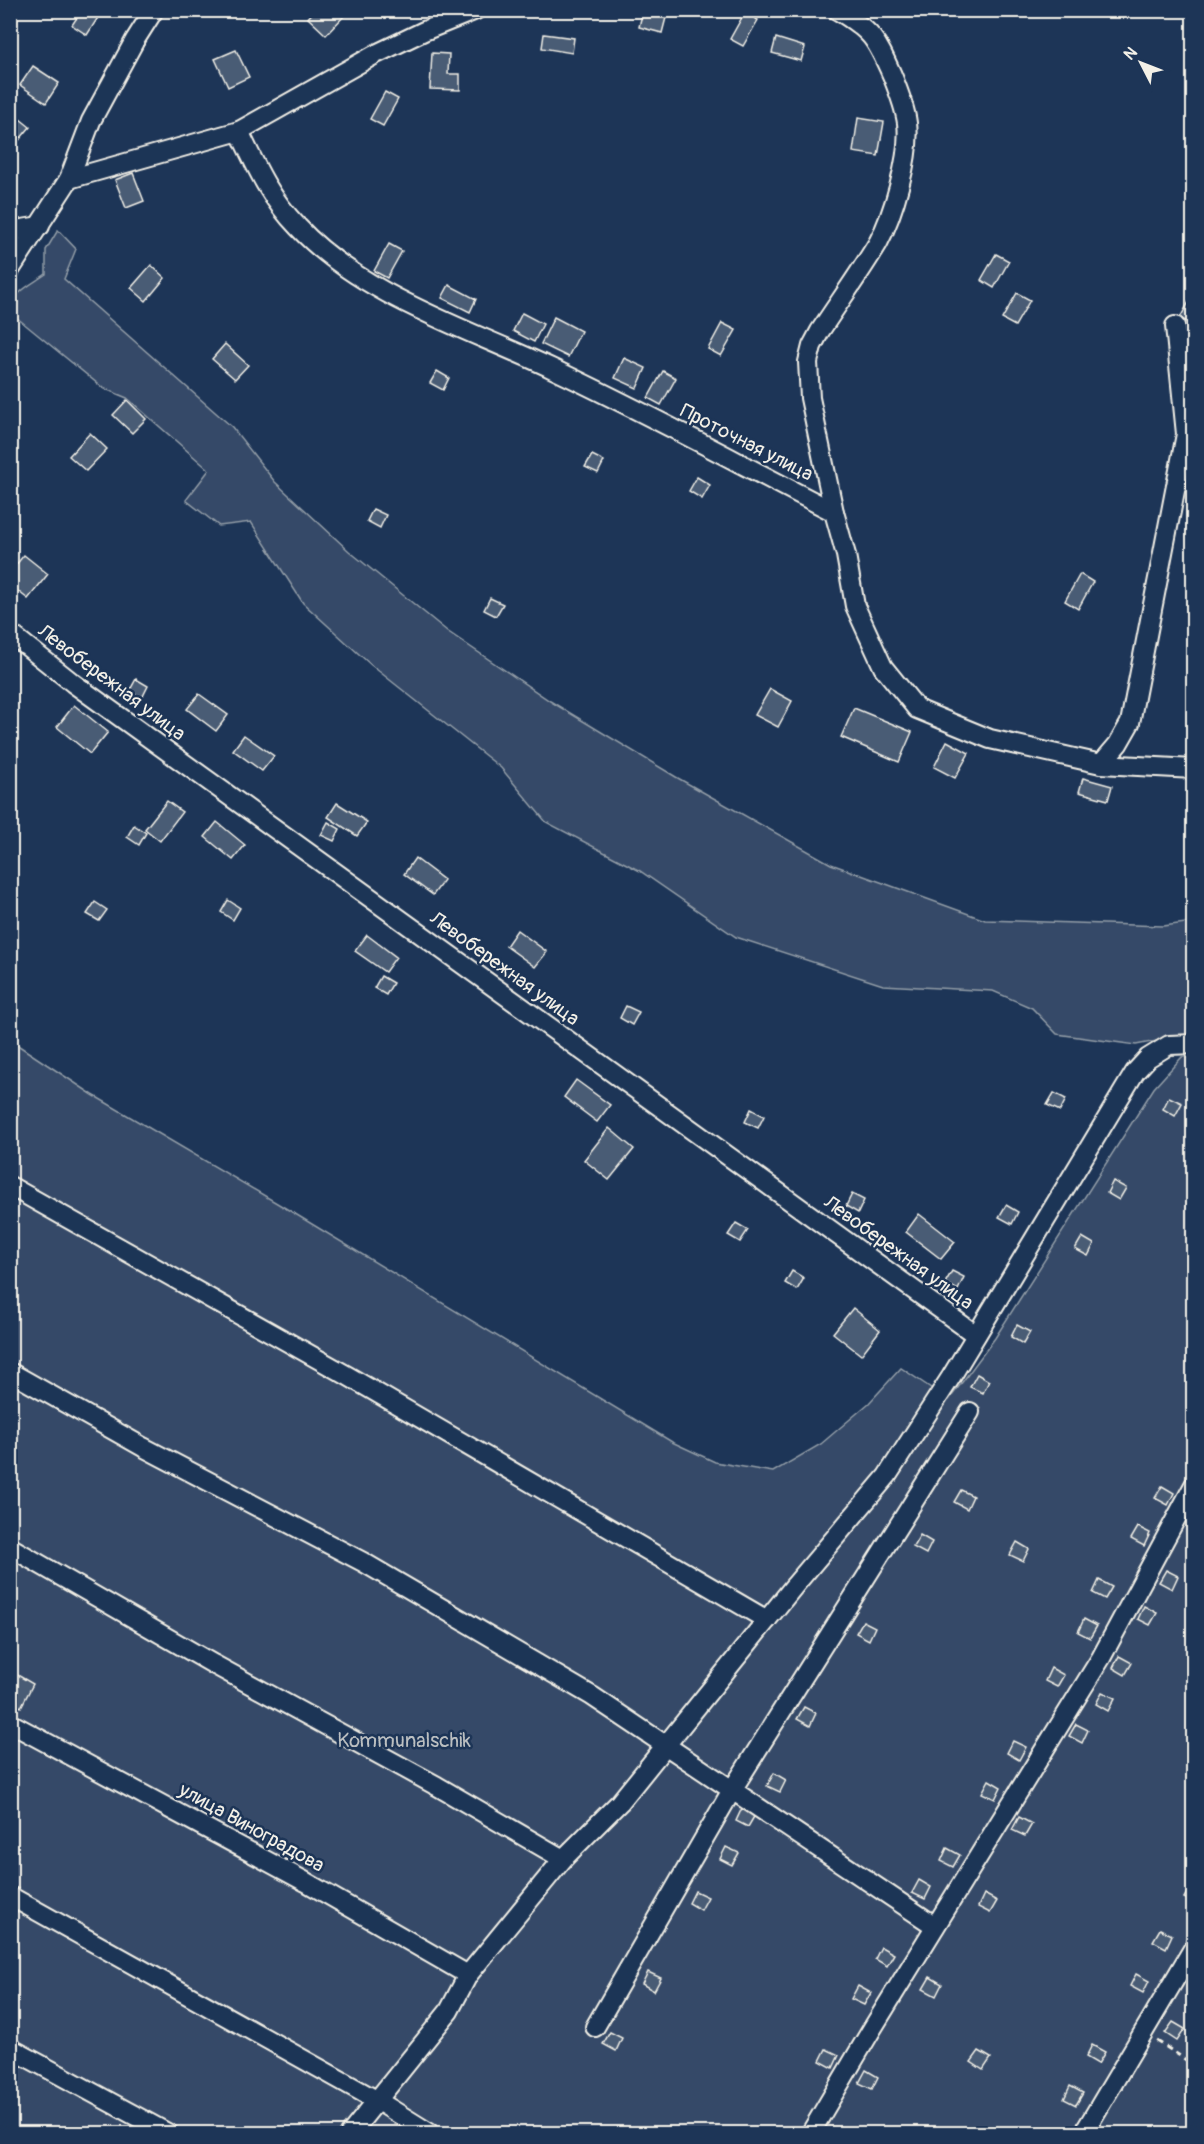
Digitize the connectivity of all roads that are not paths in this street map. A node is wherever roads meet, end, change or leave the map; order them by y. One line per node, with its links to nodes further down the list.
1 (154, 10): 5 (street)
2 (476, 10): 4 (street)
3 (837, 10): 10 (street)
4 (239, 131): 5 (street); 10 (street, Проточная улица)
5 (69, 179): 6 (street)
6 (40, 226): 7 (street); 8 (street)
7 (10, 231)
8 (10, 270)
9 (1175, 326): 12 (street)
10 (834, 512): 12 (street)
11 (10, 633): 16 (street, Левобережная улица)
12 (1101, 764): 13 (street)
13 (1194, 769)
14 (1194, 1044): 16 (street)
15 (10, 1186): 21 (street)
16 (976, 1335): 21 (street)
17 (10, 1372): 23 (street)
18 (970, 1412): 24 (street)
19 (1194, 1485): 27 (street)
20 (10, 1547): 25 (street)
21 (767, 1620): 23 (street)
22 (10, 1723): 29 (street, улица Виноградова)
23 (664, 1745): 24 (street); 25 (street)
24 (732, 1790): 27 (street); 30 (street)
25 (563, 1859): 29 (street)
26 (10, 1896): 32 (street)
27 (935, 1926): 36 (street)
28 (1194, 1947): 37 (street)
29 (468, 1975): 32 (street)
30 (595, 2027)
31 (10, 2048): 33 (street)
32 (378, 2101): 34 (street); 35 (street)
33 (169, 2133)
34 (350, 2133)
35 (431, 2133)
36 (810, 2133)
37 (1083, 2133)

